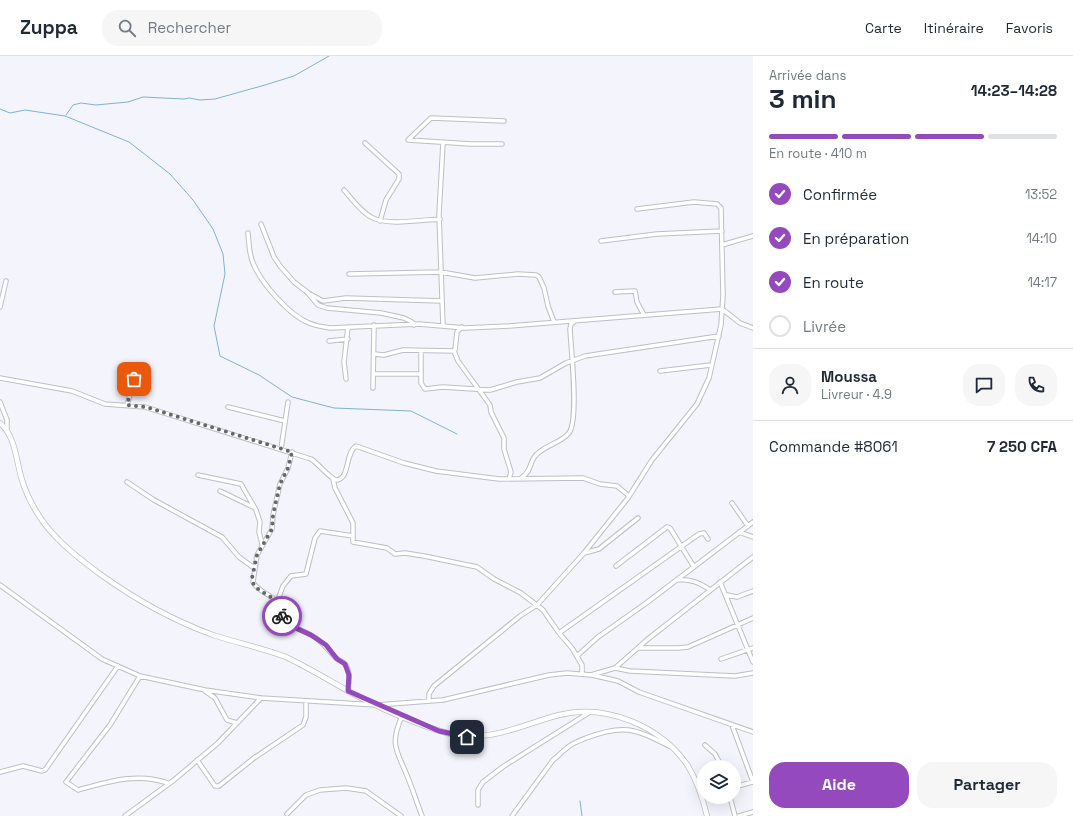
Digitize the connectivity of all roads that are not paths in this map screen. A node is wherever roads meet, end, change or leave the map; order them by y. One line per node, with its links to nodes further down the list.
1 (504, 121): 3 (street)
2 (365, 143): 8 (street)
3 (442, 143): 4 (street); 7 (street)
4 (502, 144)
5 (344, 190): 8 (street)
6 (637, 209): 10 (street)
7 (440, 219): 8 (street); 15 (street)
8 (380, 221)
9 (261, 224): 18 (street)
10 (722, 231): 13 (street); 14 (street)
11 (248, 233): 29 (street)
12 (753, 236): 14 (street)
13 (601, 241)
14 (722, 245): 22 (street)
15 (441, 272): 16 (street); 20 (street); 25 (street)
16 (349, 274)
17 (6, 281): 21 (street)
18 (307, 292): 20 (street); 26 (street)
19 (615, 292): 23 (street)
20 (442, 301): 28 (street)
21 (0, 307)
22 (722, 309): 23 (street); 31 (street); 32 (street)
23 (644, 315): 24 (street)
24 (575, 321): 25 (street); 38 (street)
25 (554, 322): 30 (street)
26 (414, 324): 27 (street); 28 (street)
27 (374, 325): 29 (street); 37 (street)
28 (443, 326): 30 (street)
29 (348, 327): 33 (street)
30 (462, 327): 36 (street)
31 (753, 328)
32 (719, 336): 38 (street); 39 (street)
33 (348, 339): 34 (street); 45 (street)
34 (329, 341)
35 (421, 351): 36 (street); 37 (street); 43 (street)
36 (454, 351): 47 (street)
37 (374, 354): 42 (street)
38 (572, 360): 47 (street); 58 (street)
39 (711, 365): 41 (street); 63 (street)
40 (138, 367): 50 (street)
41 (660, 371)
42 (374, 374): 43 (street); 46 (street)
43 (422, 374): 47 (street)
44 (0, 378): 50 (street)
45 (346, 379)
46 (373, 388)
47 (478, 390): 60 (street)
48 (0, 402): 54 (street)
49 (288, 402): 52 (street)
50 (127, 405): 55 (street)
51 (228, 407): 52 (street)
52 (285, 421): 55 (street)
53 (0, 423): 54 (street)
54 (6, 429): 104 (street)
55 (281, 449): 56 (street)
56 (292, 452): 59 (street); 73 (street)
57 (198, 475): 65 (street)
58 (522, 478): 60 (street); 63 (street)
59 (333, 479): 60 (street); 70 (street)
60 (509, 479)
61 (127, 482): 79 (street)
62 (220, 491): 65 (street)
63 (630, 496): 75 (street)
64 (732, 503): 68 (street)
65 (254, 507): 73 (street)
66 (638, 518): 75 (street)
67 (753, 522): 68 (street)
68 (748, 526): 69 (street)
69 (739, 532): 71 (street); 78 (street)
70 (353, 536): 86 (street); 87 (street)
71 (753, 536)
72 (708, 539): 74 (street)
73 (262, 544): 79 (street)
74 (682, 547): 77 (street); 78 (street); 90 (street)
75 (584, 553): 87 (street)
76 (753, 557): 81 (street)
77 (616, 566)
78 (694, 567): 80 (street)
79 (254, 568): 86 (street)
80 (676, 580): 83 (street); 94 (street)
81 (720, 582): 83 (street); 85 (street)
82 (0, 585): 97 (street)
83 (710, 590): 91 (street)
84 (753, 591): 85 (street)
85 (727, 596): 89 (street)
86 (277, 602): 104 (street)
87 (537, 605): 90 (street); 107 (street)
88 (753, 618): 89 (street)
89 (738, 624): 91 (street); 93 (street)
90 (559, 633): 94 (street)
91 (637, 648): 98 (street)
92 (753, 648): 93 (street)
93 (748, 650): 95 (street); 96 (street)
94 (577, 656): 100 (street)
95 (721, 659)
96 (753, 662)
97 (118, 666): 102 (street); 118 (street)
98 (615, 668): 99 (street); 101 (street)
99 (753, 672)
100 (582, 674): 101 (street); 107 (street)
101 (591, 675): 112 (street)
102 (140, 676): 103 (street); 120 (street)
103 (205, 690): 105 (street); 111 (street)
104 (348, 691): 108 (street)
105 (261, 698): 106 (street); 111 (street)
106 (306, 701): 108 (street); 116 (street)
107 (429, 701): 108 (street)
108 (377, 705): 110 (street)
109 (590, 712): 110 (street); 115 (street); 123 (street)
110 (402, 716): 128 (street)
111 (238, 723): 116 (street)
112 (732, 725): 113 (street); 119 (street)
113 (753, 732)
114 (705, 744): 117 (street)
115 (671, 748): 129 (street); 130 (street)
116 (197, 760): 120 (street)
117 (718, 760)
118 (0, 772)
119 (753, 782): 121 (street)
120 (168, 783): 126 (street)
121 (741, 785)
122 (732, 804): 131 (street)
123 (478, 805)
124 (753, 812): 132 (street)
125 (287, 814): 127 (street)
126 (125, 816)
127 (401, 816)
128 (422, 816)
129 (512, 816)
130 (707, 816)
131 (735, 816)
132 (739, 816)

